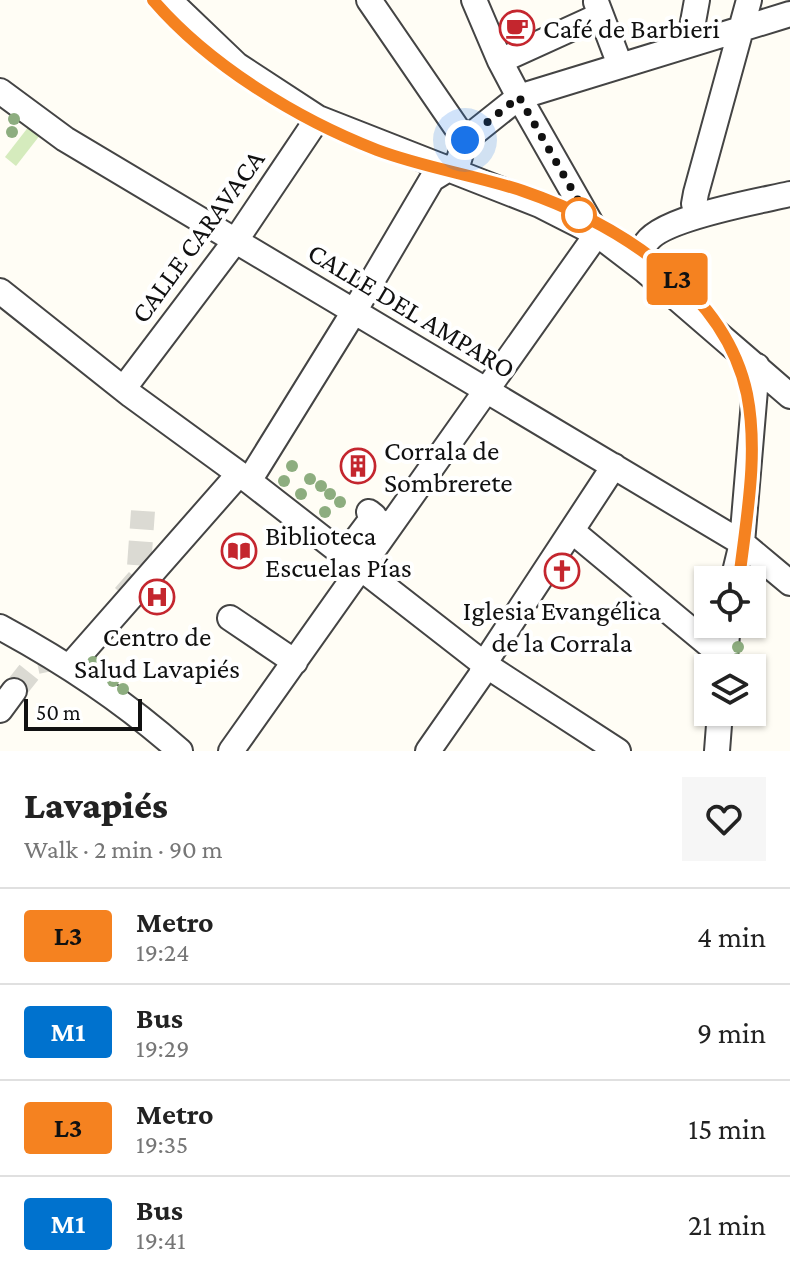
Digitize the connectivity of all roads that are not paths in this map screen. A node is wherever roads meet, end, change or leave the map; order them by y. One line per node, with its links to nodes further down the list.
1 (169, 0): 14 (street)
2 (369, 0): 15 (street)
3 (474, 0): 10 (street)
4 (697, 0): 9 (street)
5 (749, 0): 8 (street)
6 (601, 9): 10 (street); 11 (street)
7 (790, 14): 8 (street)
8 (741, 29): 9 (street); 18 (street)
9 (689, 44): 11 (street)
10 (500, 61): 13 (street)
11 (620, 65): 13 (street)
12 (0, 91): 20 (street, CALLE DEL AMPARO)
13 (519, 97): 15 (street); 19 (street)
14 (318, 118): 16 (street); 20 (street, CALLE CARAVACA)
15 (465, 140): 16 (street)
16 (449, 169): 19 (street); 23 (street)
17 (790, 194): 18 (street)
18 (699, 215): 21 (street)
19 (597, 234): 21 (street); 26 (street)
20 (236, 240): 23 (street, CALLE DEL AMPARO); 25 (street, CALLE CARAVACA)
21 (644, 270): 24 (street)
22 (0, 291): 25 (street)
23 (355, 310): 26 (street, CALLE DEL AMPARO); 30 (street)
24 (757, 366): 27 (street); 33 (street)
25 (124, 388): 30 (street)
26 (487, 389): 29 (street, CALLE DEL AMPARO); 34 (street)
27 (790, 396)
28 (282, 451): 30 (street)
29 (614, 466): 32 (street); 33 (street, CALLE DEL AMPARO)
30 (248, 475): 34 (street); 42 (street)
31 (369, 512): 34 (street)
32 (572, 531): 39 (street); 41 (street)
33 (742, 543): 35 (street); 36 (street, CALLE DEL AMPARO)
34 (366, 561): 40 (street); 41 (street)
35 (736, 566)
36 (790, 583)
37 (230, 618): 40 (street)
38 (0, 627): 42 (street)
39 (714, 654)
40 (295, 662): 47 (street)
41 (484, 664): 48 (street); 49 (street)
42 (70, 666): 44 (street)
43 (89, 692): 44 (street)
44 (146, 720): 46 (street)
45 (719, 726): 50 (street)
46 (180, 751)
47 (231, 751)
48 (428, 751)
49 (618, 751)
50 (717, 751)

